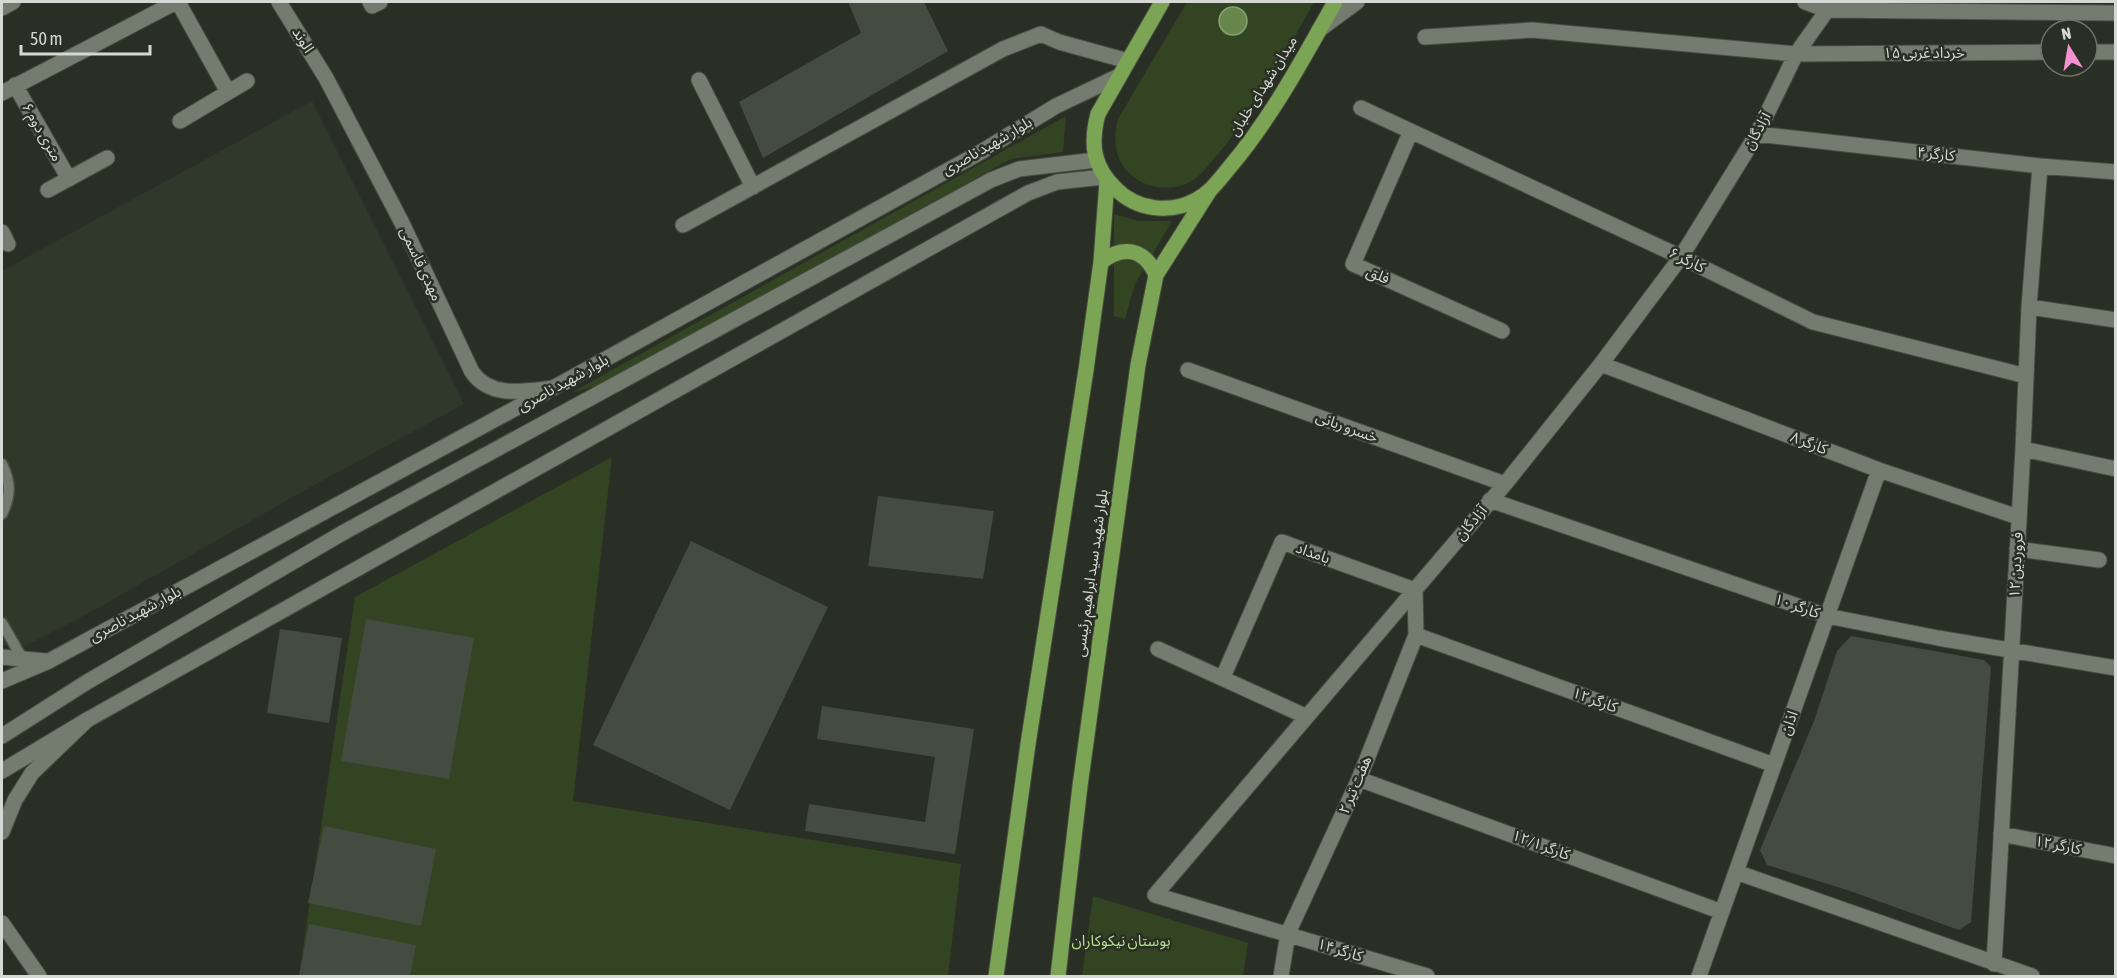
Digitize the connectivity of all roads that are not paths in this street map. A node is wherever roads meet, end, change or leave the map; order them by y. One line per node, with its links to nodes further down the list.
1 (13, 2): 11 (street)
2 (177, 2): 24 (street); 25 (street)
3 (279, 2): 21 (street, الوند)
4 (370, 2): 5 (street)
5 (380, 2)
6 (1162, 2): 19 (main road, میدان شهدای خلبان)
7 (1335, 2): 13 (main road, میدان شهدای خلبان)
8 (1357, 2): 13 (street)
9 (1805, 2): 10 (street)
10 (1830, 6): 12 (street); 18 (street, آزادگان)
11 (2, 8)
12 (2115, 13)
13 (1319, 30): 39 (main road, میدان شهدای خلبان)
14 (1425, 37): 18 (street, ۱۵ خرداد غربی)
15 (2039, 52): 18 (street, ۱۵ خرداد غربی)
16 (2099, 52): 17 (street)
17 (2115, 52)
18 (1796, 54): 30 (street, آزادگان)
19 (1128, 61): 20 (main road, میدان شهدای خلبان); 37 (street)
20 (1119, 76): 32 (main road, میدان شهدای خلبان); 50 (street, بلوار شهید ناصری)
21 (326, 78): 50 (street, مهدی قاسمی)
22 (699, 80): 37 (street)
23 (247, 81): 25 (street)
24 (15, 85): 26 (street); 35 (street, ۶ متری دوم)
25 (228, 92): 28 (street)
26 (2, 93)
27 (1361, 108): 29 (street, کارگر ۶)
28 (180, 121)
29 (1411, 131): 41 (street, کارگر ۶); 46 (street, فلق)
30 (1757, 134): 33 (street, کارگر ۴); 41 (street, آزادگان)
31 (108, 158): 35 (street)
32 (1096, 160): 36 (main road, میدان شهدای خلبان); 75 (street, بلوار شهید ناصری)
33 (2040, 166): 34 (street, کارگر ۴); 44 (street, ۱۲ فروردین)
34 (2115, 172)
35 (69, 179): 38 (street)
36 (1105, 179): 39 (main road, میدان شهدای خلبان); 42 (main road); 74 (street)
37 (753, 187): 40 (street)
38 (48, 190)
39 (1210, 190): 43 (main road, بلوار شهید سید ابراهیم رئیسی)
40 (683, 225)
41 (1681, 257): 47 (street, آزادگان); 49 (street, کارگر ۶)
42 (1101, 262): 43 (main road); 88 (main road)
43 (1156, 275): 89 (main road, بلوار شهید سید ابراهیم رئیسی)
44 (2030, 308): 45 (street); 49 (street, ۱۲ فروردین)
45 (2115, 320)
46 (1502, 331)
47 (1601, 364): 54 (street, کارگر ۸); 55 (street, آزادگان)
48 (1188, 370): 55 (street, خسرو ربانی)
49 (2026, 376): 51 (street, ۱۲ فروردین)
50 (553, 388): 69 (street, بلوار شهید ناصری)
51 (2023, 449): 53 (street); 58 (street, ۱۲ فروردین)
52 (2, 464): 57 (lane)
53 (2115, 469)
54 (1879, 470): 58 (street, کارگر ۸); 62 (street, اذان)
55 (1505, 484): 56 (street, آزادگان)
56 (1490, 500): 61 (street, آزادگان); 62 (street, کارگر ۱۰)
57 (2, 514)
58 (2018, 518): 59 (street, ۱۲ فروردین)
59 (2017, 549): 60 (street); 66 (street, ۱۲ فروردین)
60 (2098, 560)
61 (1415, 590): 64 (street, هفت تیر ۲); 71 (street, بامداد); 73 (street, آزادگان)
62 (1827, 616): 66 (street, کارگر ۱۰); 76 (street, اذان)
63 (2, 623): 68 (lane)
64 (1416, 635): 76 (street, کارگر ۱۲); 78 (street, هفت تیر ۲)
65 (1158, 649): 71 (street)
66 (2011, 651): 70 (street, کارگر ۱۰); 80 (street, ۱۲ فروردین)
67 (2, 657): 68 (street)
68 (22, 658): 69 (street)
69 (49, 662): 72 (street, بلوار شهید ناصری)
70 (2115, 668)
71 (1223, 677): 73 (street)
72 (2, 681)
73 (1305, 716): 85 (street, آزادگان)
74 (87, 720): 77 (street); 79 (street)
75 (2, 736)
76 (1774, 765): 82 (street, اذان)
77 (2, 771)
78 (1359, 779): 83 (street, کارگر ۱۲/۱); 85 (street, هفت تیر ۲)
79 (2, 832)
80 (2001, 834): 81 (street, کارگر ۱۲); 86 (street, ۱۲ فروردین)
81 (2115, 856)
82 (1736, 872): 83 (street, اذان); 86 (street)
83 (1722, 912): 92 (street, اذان)
84 (2, 923): 87 (street)
85 (1288, 933): 90 (street, هفت تیر ۲); 91 (street, کارگر ۱۴)
86 (1994, 964): 93 (street)
87 (39, 976)
88 (996, 976)
89 (1058, 976)
90 (1281, 976)
91 (1427, 976)
92 (1699, 976)
93 (2032, 976)

